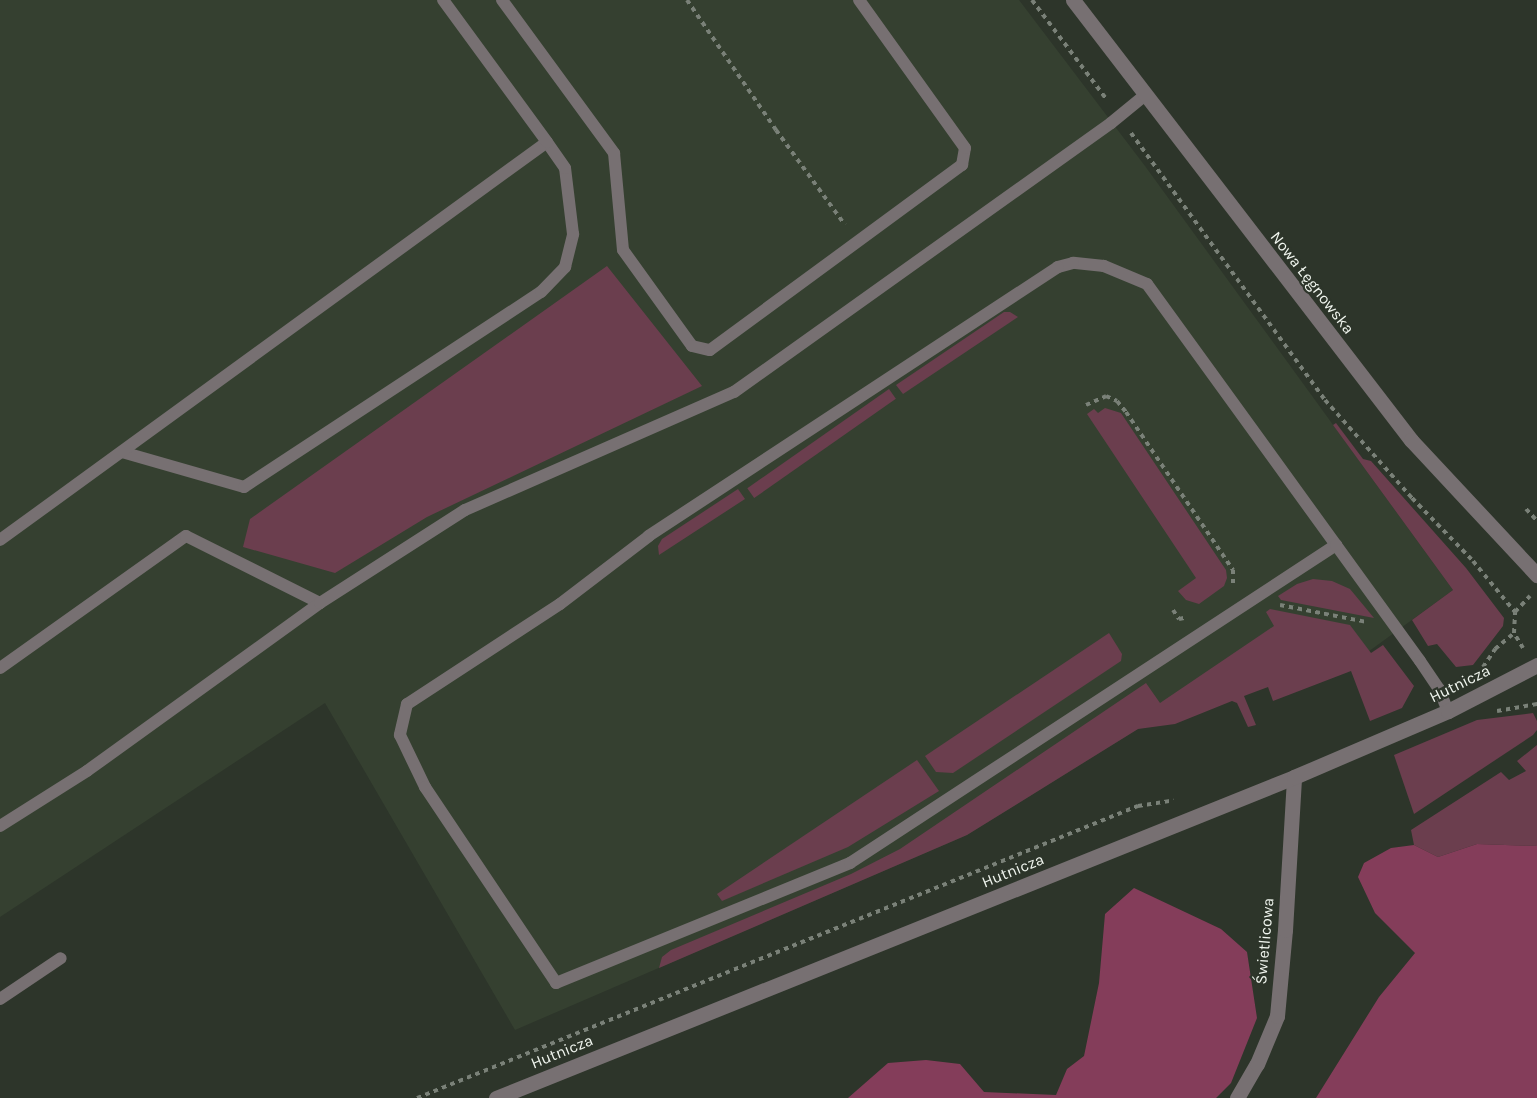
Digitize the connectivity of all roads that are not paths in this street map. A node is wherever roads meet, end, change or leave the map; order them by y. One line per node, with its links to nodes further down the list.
1 (443, 0): 6 (lane)
2 (502, 0): 3 (lane)
3 (859, 0)
4 (1072, 0): 5 (street, Nowa Łęgnowska)
5 (1144, 96): 10 (street, Nowa Łęgnowska); 11 (lane)
6 (547, 142): 7 (lane); 7 (lane)
7 (122, 452): 8 (lane)
8 (0, 540)
9 (1336, 545): 9 (lane); 14 (lane)
10 (1537, 575)
11 (320, 603): 13 (lane); 16 (lane)
12 (1537, 666): 14 (street, Hutnicza)
13 (0, 668)
14 (1448, 711): 15 (street, Hutnicza)
15 (1294, 777): 19 (street, Hutnicza); 20 (street, Świetlicowa)
16 (0, 826)
17 (61, 958): 18 (lane)
18 (0, 999)
19 (498, 1098)
20 (1237, 1098)

